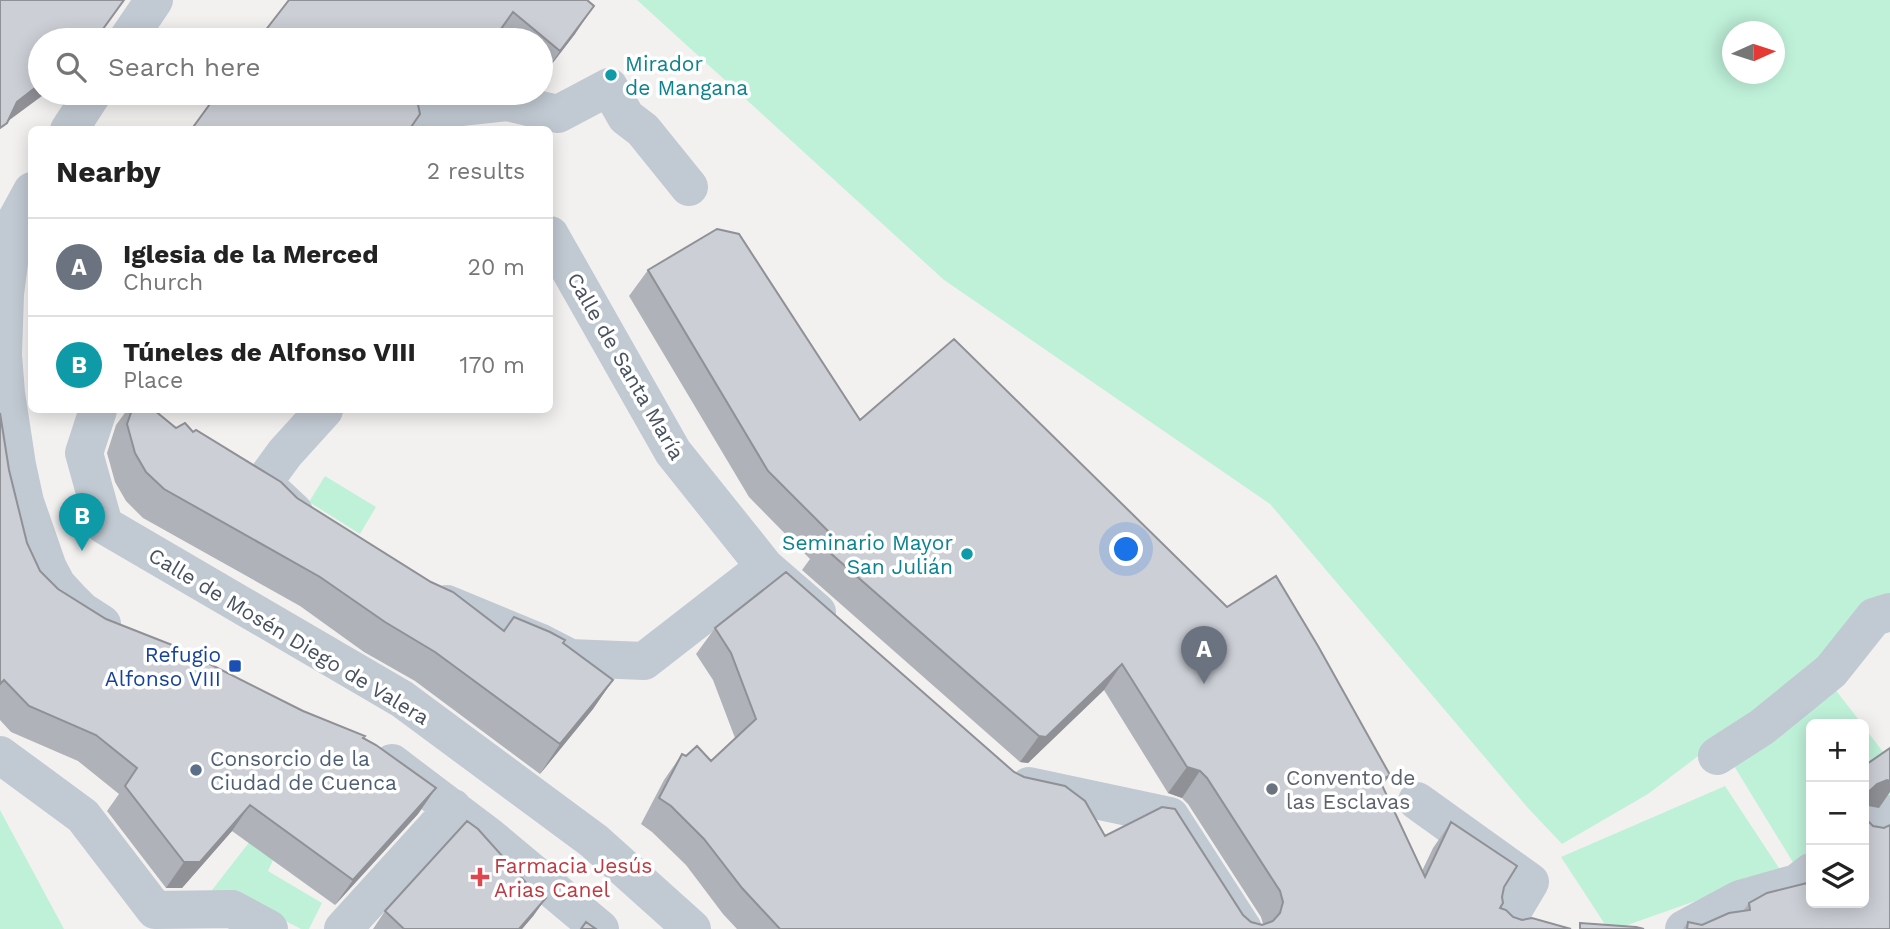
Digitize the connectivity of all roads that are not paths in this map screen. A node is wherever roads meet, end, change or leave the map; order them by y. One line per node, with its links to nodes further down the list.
1 (154, 0): 2 (street)
2 (135, 28)
3 (85, 105): 6 (street)
4 (479, 105): 7 (street)
5 (520, 105): 8 (street)
6 (72, 126)
7 (422, 126)
8 (689, 187)
9 (28, 198): 17 (street)
10 (553, 239): 14 (street, Calle de Santa María)
11 (97, 413): 30 (street, Calle de Mosén Diego de Valera)
12 (321, 413): 13 (street)
13 (322, 530)
14 (765, 567): 15 (street); 18 (street, Calle de Santa María)
15 (411, 586)
16 (1890, 612): 21 (street)
17 (133, 639)
18 (847, 639)
19 (366, 746): 24 (street)
20 (0, 755): 27 (street)
21 (1717, 756)
22 (1005, 778): 31 (street)
23 (1417, 801): 26 (street)
24 (453, 808): 28 (street); 29 (street)
25 (1806, 876): 32 (street)
26 (1505, 924)
27 (269, 929)
28 (343, 929)
29 (600, 929)
30 (692, 929)
31 (1243, 929)
32 (1684, 929)

